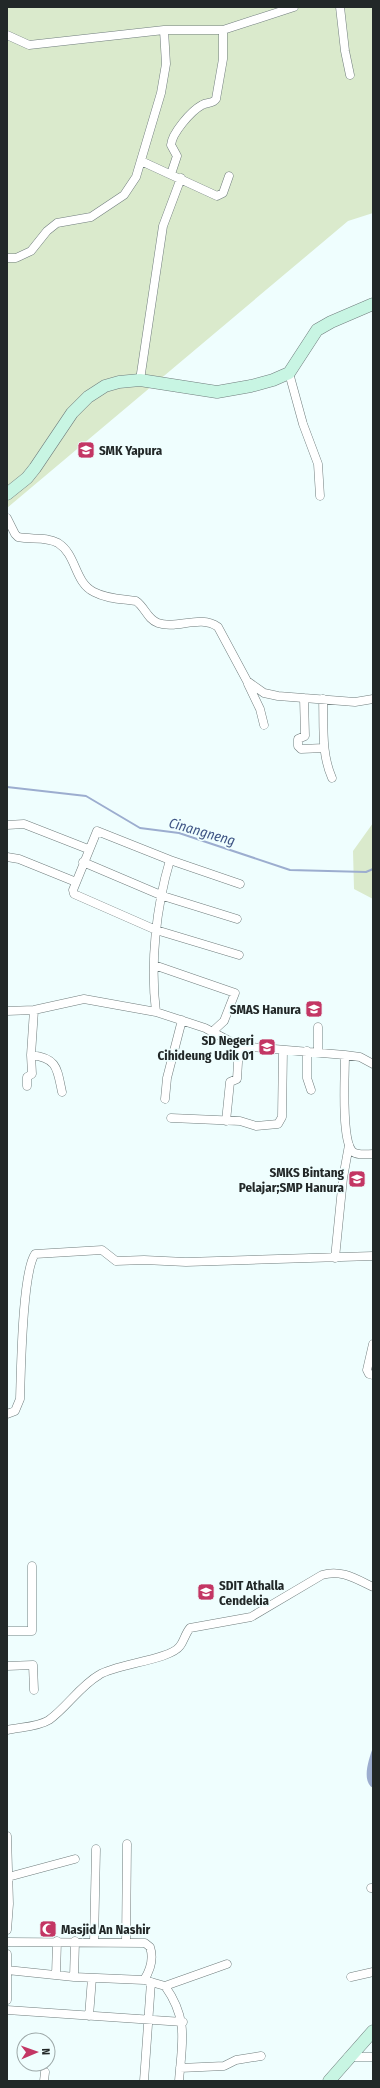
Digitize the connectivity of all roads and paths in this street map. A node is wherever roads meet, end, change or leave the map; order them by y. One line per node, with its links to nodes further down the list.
1 (294, 7): 4 (street)
2 (340, 7): 6 (street)
3 (164, 30): 4 (street); 5 (street); 7 (street)
4 (223, 30): 8 (street)
5 (7, 35)
6 (350, 75)
7 (141, 161): 8 (street); 11 (street)
8 (171, 174): 10 (street)
9 (229, 176): 10 (street)
10 (181, 178): 14 (street)
11 (7, 258)
12 (373, 304): 13 (street)
13 (289, 373): 14 (street); 16 (street)
14 (140, 380): 15 (street)
15 (7, 494)
16 (320, 496)
17 (7, 518): 18 (street)
18 (247, 681): 19 (street); 22 (street)
19 (304, 698): 20 (street); 23 (street)
20 (323, 699): 21 (street); 23 (street)
21 (373, 699)
22 (264, 725)
23 (324, 748): 24 (street)
24 (332, 778)
25 (7, 825): 26 (street)
26 (88, 849): 28 (street); 29 (street)
27 (7, 857): 30 (street)
28 (170, 860): 31 (street); 32 (street)
29 (83, 862): 30 (street); 32 (street)
30 (76, 882): 34 (street)
31 (240, 884)
32 (163, 896): 33 (street); 34 (street)
33 (237, 919)
34 (156, 930): 35 (street); 36 (street)
35 (239, 955)
36 (154, 965): 39 (street); 42 (street)
37 (34, 1010): 38 (street); 39 (street); 48 (street)
38 (7, 1011)
39 (156, 1012): 40 (street)
40 (182, 1020): 42 (street); 53 (street)
41 (318, 1027): 46 (street)
42 (212, 1032): 43 (street)
43 (239, 1046): 44 (street); 55 (street)
44 (283, 1050): 45 (street); 55 (street)
45 (307, 1051): 46 (street); 51 (street)
46 (318, 1052): 47 (street)
47 (345, 1054): 49 (street); 56 (street)
48 (31, 1055): 50 (street); 52 (street)
49 (373, 1064)
50 (27, 1086)
51 (311, 1090)
52 (62, 1092)
53 (165, 1100)
54 (171, 1118): 55 (street)
55 (226, 1121)
56 (349, 1145): 57 (street); 59 (street)
57 (373, 1154)
58 (373, 1256): 59 (street)
59 (335, 1258): 62 (street)
60 (373, 1344): 61 (street)
61 (373, 1375)
62 (7, 1414)
63 (32, 1566): 65 (street)
64 (373, 1587): 68 (street)
65 (7, 1631)
66 (7, 1666): 67 (street)
67 (34, 1690)
68 (7, 1730)
69 (7, 1836): 73 (street)
70 (127, 1844): 80 (street)
71 (96, 1849): 79 (street)
72 (75, 1859): 73 (street)
73 (7, 1872): 74 (street)
74 (8, 1904): 75 (street)
75 (7, 1930)
76 (57, 1941): 77 (street); 78 (street); 85 (street)
77 (75, 1941): 79 (street); 86 (street)
78 (7, 1942)
79 (94, 1942): 80 (street)
80 (126, 1943): 89 (street)
81 (7, 1954): 83 (street)
82 (227, 1964): 90 (street)
83 (7, 1970): 85 (street); 91 (street)
84 (373, 1972): 87 (street)
85 (56, 1975): 86 (street)
86 (74, 1977): 88 (street)
87 (351, 1977)
88 (92, 1978): 89 (street); 93 (street)
89 (148, 1981): 90 (street); 94 (street)
90 (165, 1986): 95 (street)
91 (7, 2000)
92 (7, 2010): 93 (street)
93 (89, 2016): 94 (street)
94 (149, 2020): 95 (street); 103 (street)
95 (183, 2022): 100 (street)
96 (373, 2031): 98 (street)
97 (261, 2056): 100 (street)
98 (348, 2057): 99 (street); 105 (street)
99 (373, 2057)
100 (180, 2068): 104 (street)
101 (45, 2072): 102 (street)
102 (44, 2081)
103 (144, 2081)
104 (180, 2081)
105 (329, 2081)

